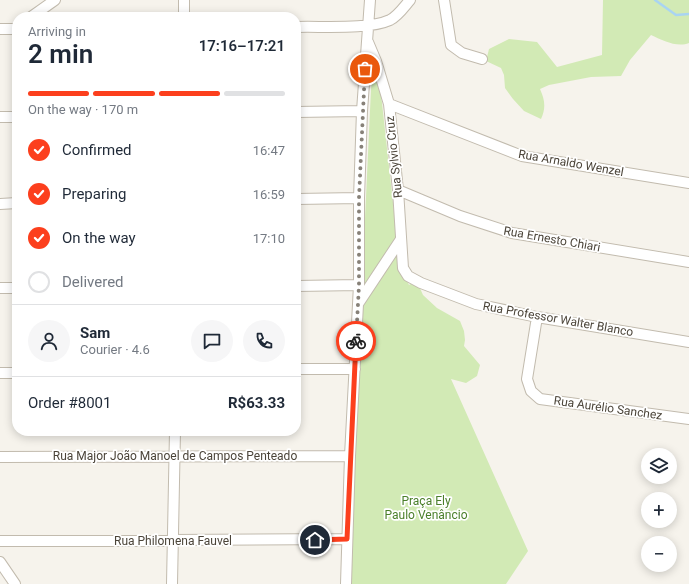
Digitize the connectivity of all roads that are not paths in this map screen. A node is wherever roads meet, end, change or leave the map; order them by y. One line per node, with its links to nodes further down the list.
1 (55, 0): 6 (street)
2 (184, 0): 7 (street)
3 (370, 0): 10 (street)
4 (410, 0): 10 (street)
5 (444, 0): 13 (street)
6 (38, 12)
7 (184, 12)
8 (12, 26): 11 (street)
9 (301, 26): 10 (street)
10 (368, 26): 12 (street)
11 (2, 29)
12 (367, 40): 14 (street, Rua Sylvio Cruz); 15 (street)
13 (482, 59)
14 (389, 104): 19 (street, Rua Arnaldo Wenzel); 20 (street, Rua Sylvio Cruz)
15 (362, 111): 16 (street); 21 (street)
16 (301, 112)
17 (0, 117): 18 (street)
18 (12, 117)
19 (689, 183)
20 (398, 190): 25 (street, Rua Sylvio Cruz); 26 (street, Rua Ernesto Chiari)
21 (359, 198): 22 (street); 28 (street)
22 (301, 199)
23 (12, 203): 24 (street)
24 (0, 204)
25 (400, 239): 27 (street, Rua Sylvio Cruz); 32 (street)
26 (689, 262)
27 (408, 276): 33 (street, Rua Professor Walter Blanco)
28 (359, 285): 29 (street); 32 (street)
29 (301, 286)
30 (0, 288): 31 (street)
31 (12, 288)
32 (358, 304): 36 (street)
33 (537, 318): 34 (street, Rua Professor Walter Blanco); 39 (street, Rua Aurélio Sanchez)
34 (689, 342)
35 (301, 369): 36 (street)
36 (355, 369): 42 (street)
37 (0, 373): 38 (street)
38 (12, 373)
39 (689, 419)
40 (176, 436): 41 (street)
41 (175, 456): 42 (street, Rua Major João Manoel de Campos Penteado); 43 (street, Rua Major João Manoel de Campos Penteado); 46 (street)
42 (350, 456): 44 (street)
43 (0, 457)
44 (347, 539): 46 (street, Rua Philomena Fauvel); 50 (street)
45 (0, 541): 46 (street, Rua Philomena Fauvel)
46 (173, 541): 49 (street)
47 (0, 562): 48 (street)
48 (15, 584)
49 (172, 584)
50 (346, 584)

